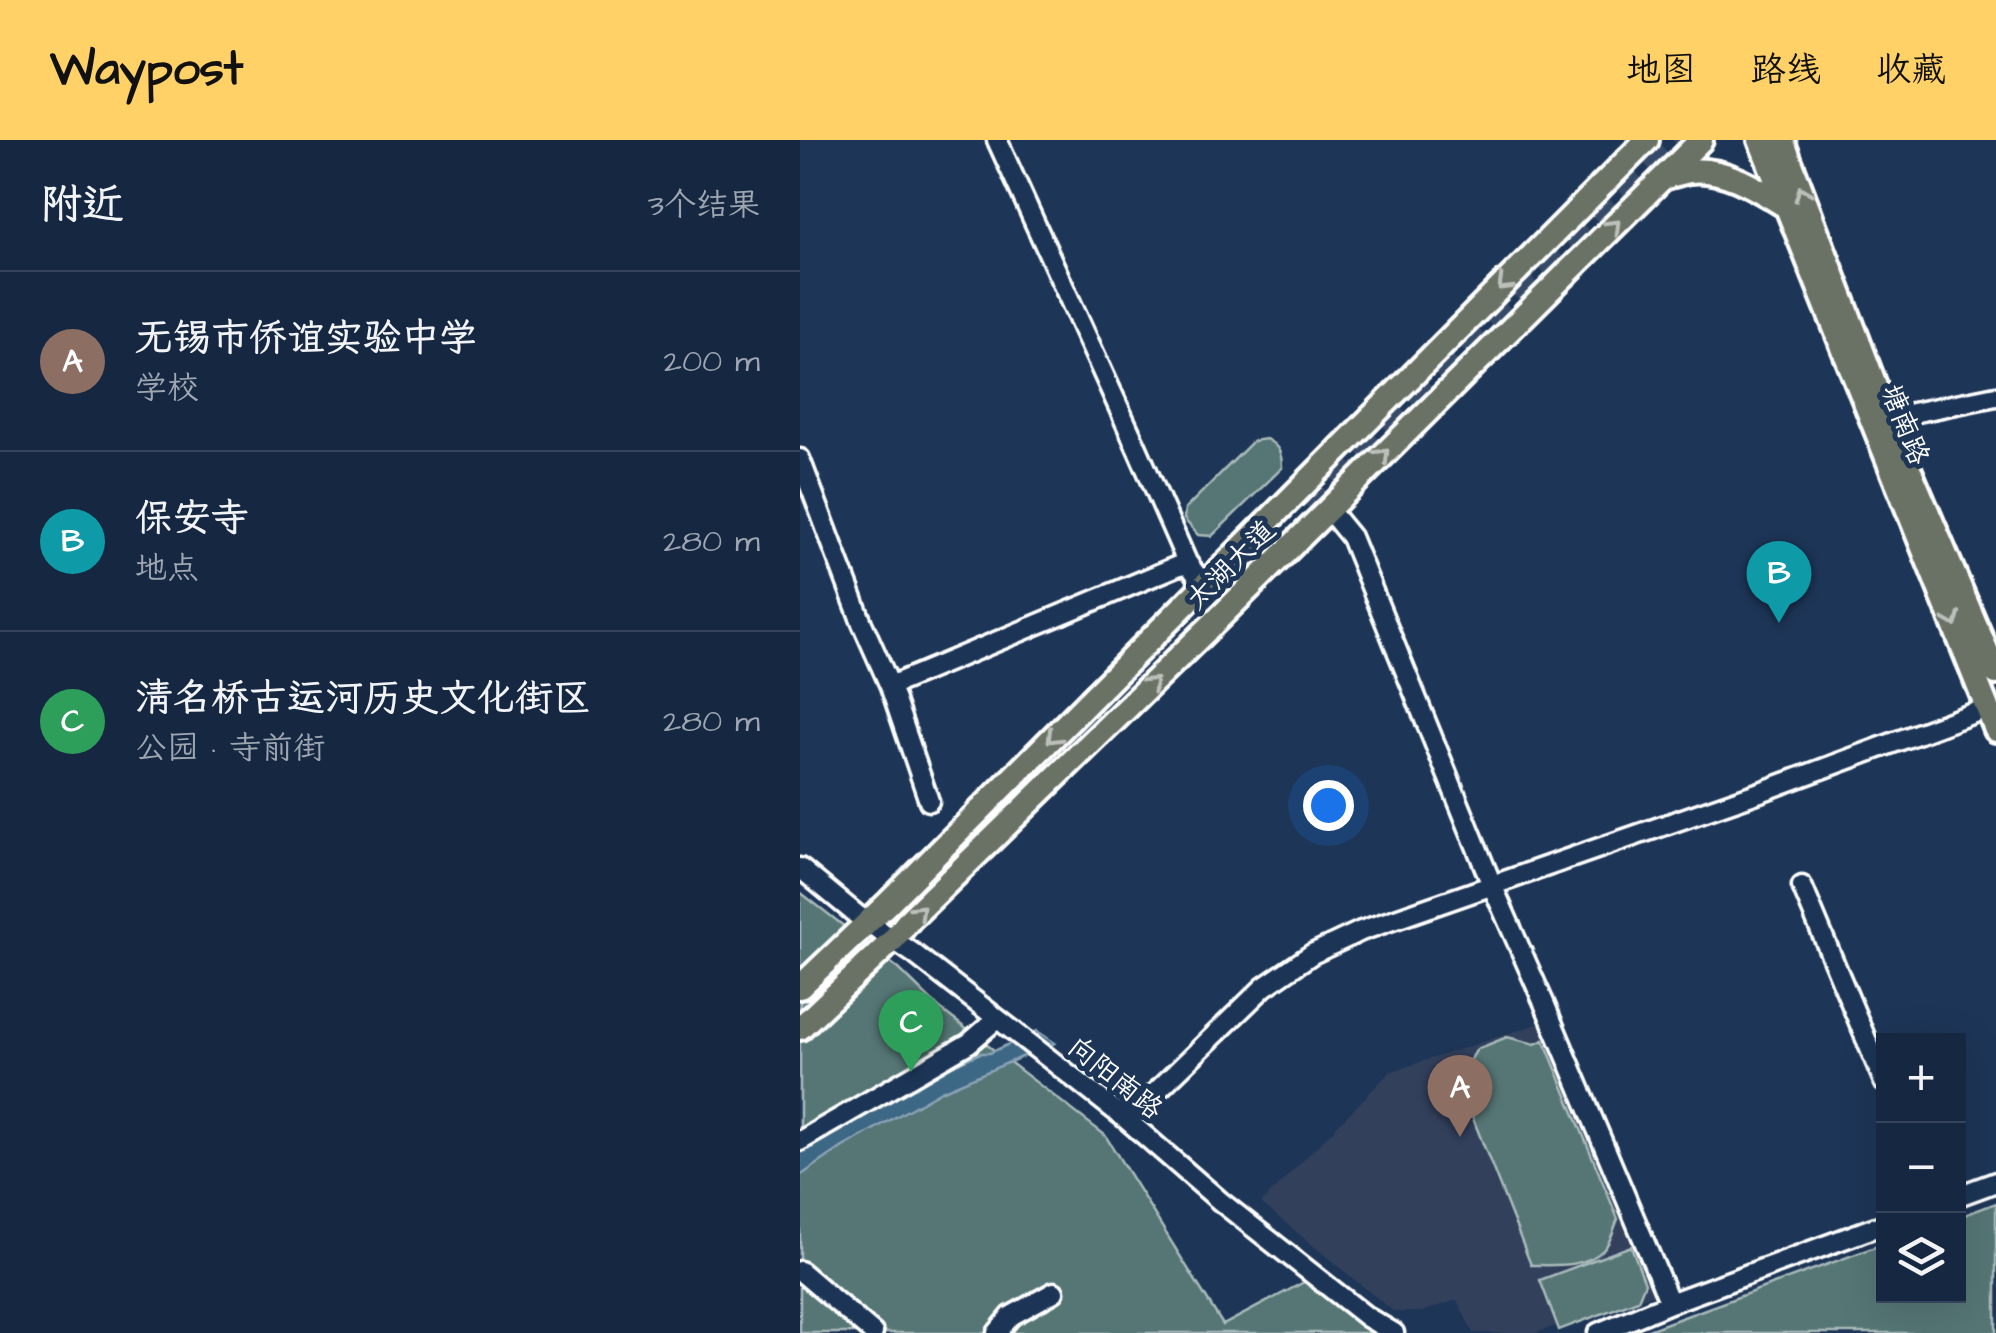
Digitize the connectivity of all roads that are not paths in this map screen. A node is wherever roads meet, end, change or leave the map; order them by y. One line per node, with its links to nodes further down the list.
1 (997, 140): 12 (street)
2 (1647, 140): 13 (main road, 太湖大道, one-way to 13)
3 (1701, 140): 6 (main road, 太湖大道)
4 (1760, 140): 7 (main road, 塘南路)
5 (1782, 140): 9 (main road, 塘南路, one-way to 5)
6 (1662, 178): 7 (main road); 11 (main road, 太湖大道, one-way to 6)
7 (1787, 208): 9 (main road, 塘南路)
8 (1996, 396): 9 (street)
9 (1880, 419): 14 (main road, 塘南路); 16 (main road, 塘南路, one-way to 16)
10 (800, 459): 15 (street)
11 (1328, 509): 19 (street); 22 (main road, 太湖大道, one-way to 11)
12 (1187, 562): 13 (street); 15 (street)
13 (1204, 585): 21 (main road, 太湖大道, one-way to 21)
14 (1996, 672)
15 (890, 686): 17 (street)
16 (1991, 719): 19 (street)
17 (929, 801)
18 (800, 868): 21 (street, 向阳南路)
19 (1492, 885): 27 (street); 34 (street)
20 (1802, 886): 26 (street)
21 (869, 922): 22 (street, 向阳南路); 23 (main road, 太湖大道)
22 (893, 940): 24 (street, 向阳南路); 25 (main road, 太湖大道)
23 (800, 987)
24 (1001, 1022): 27 (street, 向阳南路); 28 (street)
25 (800, 1028)
26 (1876, 1063)
27 (1127, 1120): 37 (street, 向阳南路)
28 (800, 1141)
29 (1996, 1182): 30 (street)
30 (1966, 1193)
31 (1876, 1227): 34 (street)
32 (800, 1271): 35 (street)
33 (1054, 1292): 36 (street)
34 (1670, 1302): 38 (street)
35 (873, 1333)
36 (997, 1333)
37 (1394, 1333)
38 (1598, 1333)

